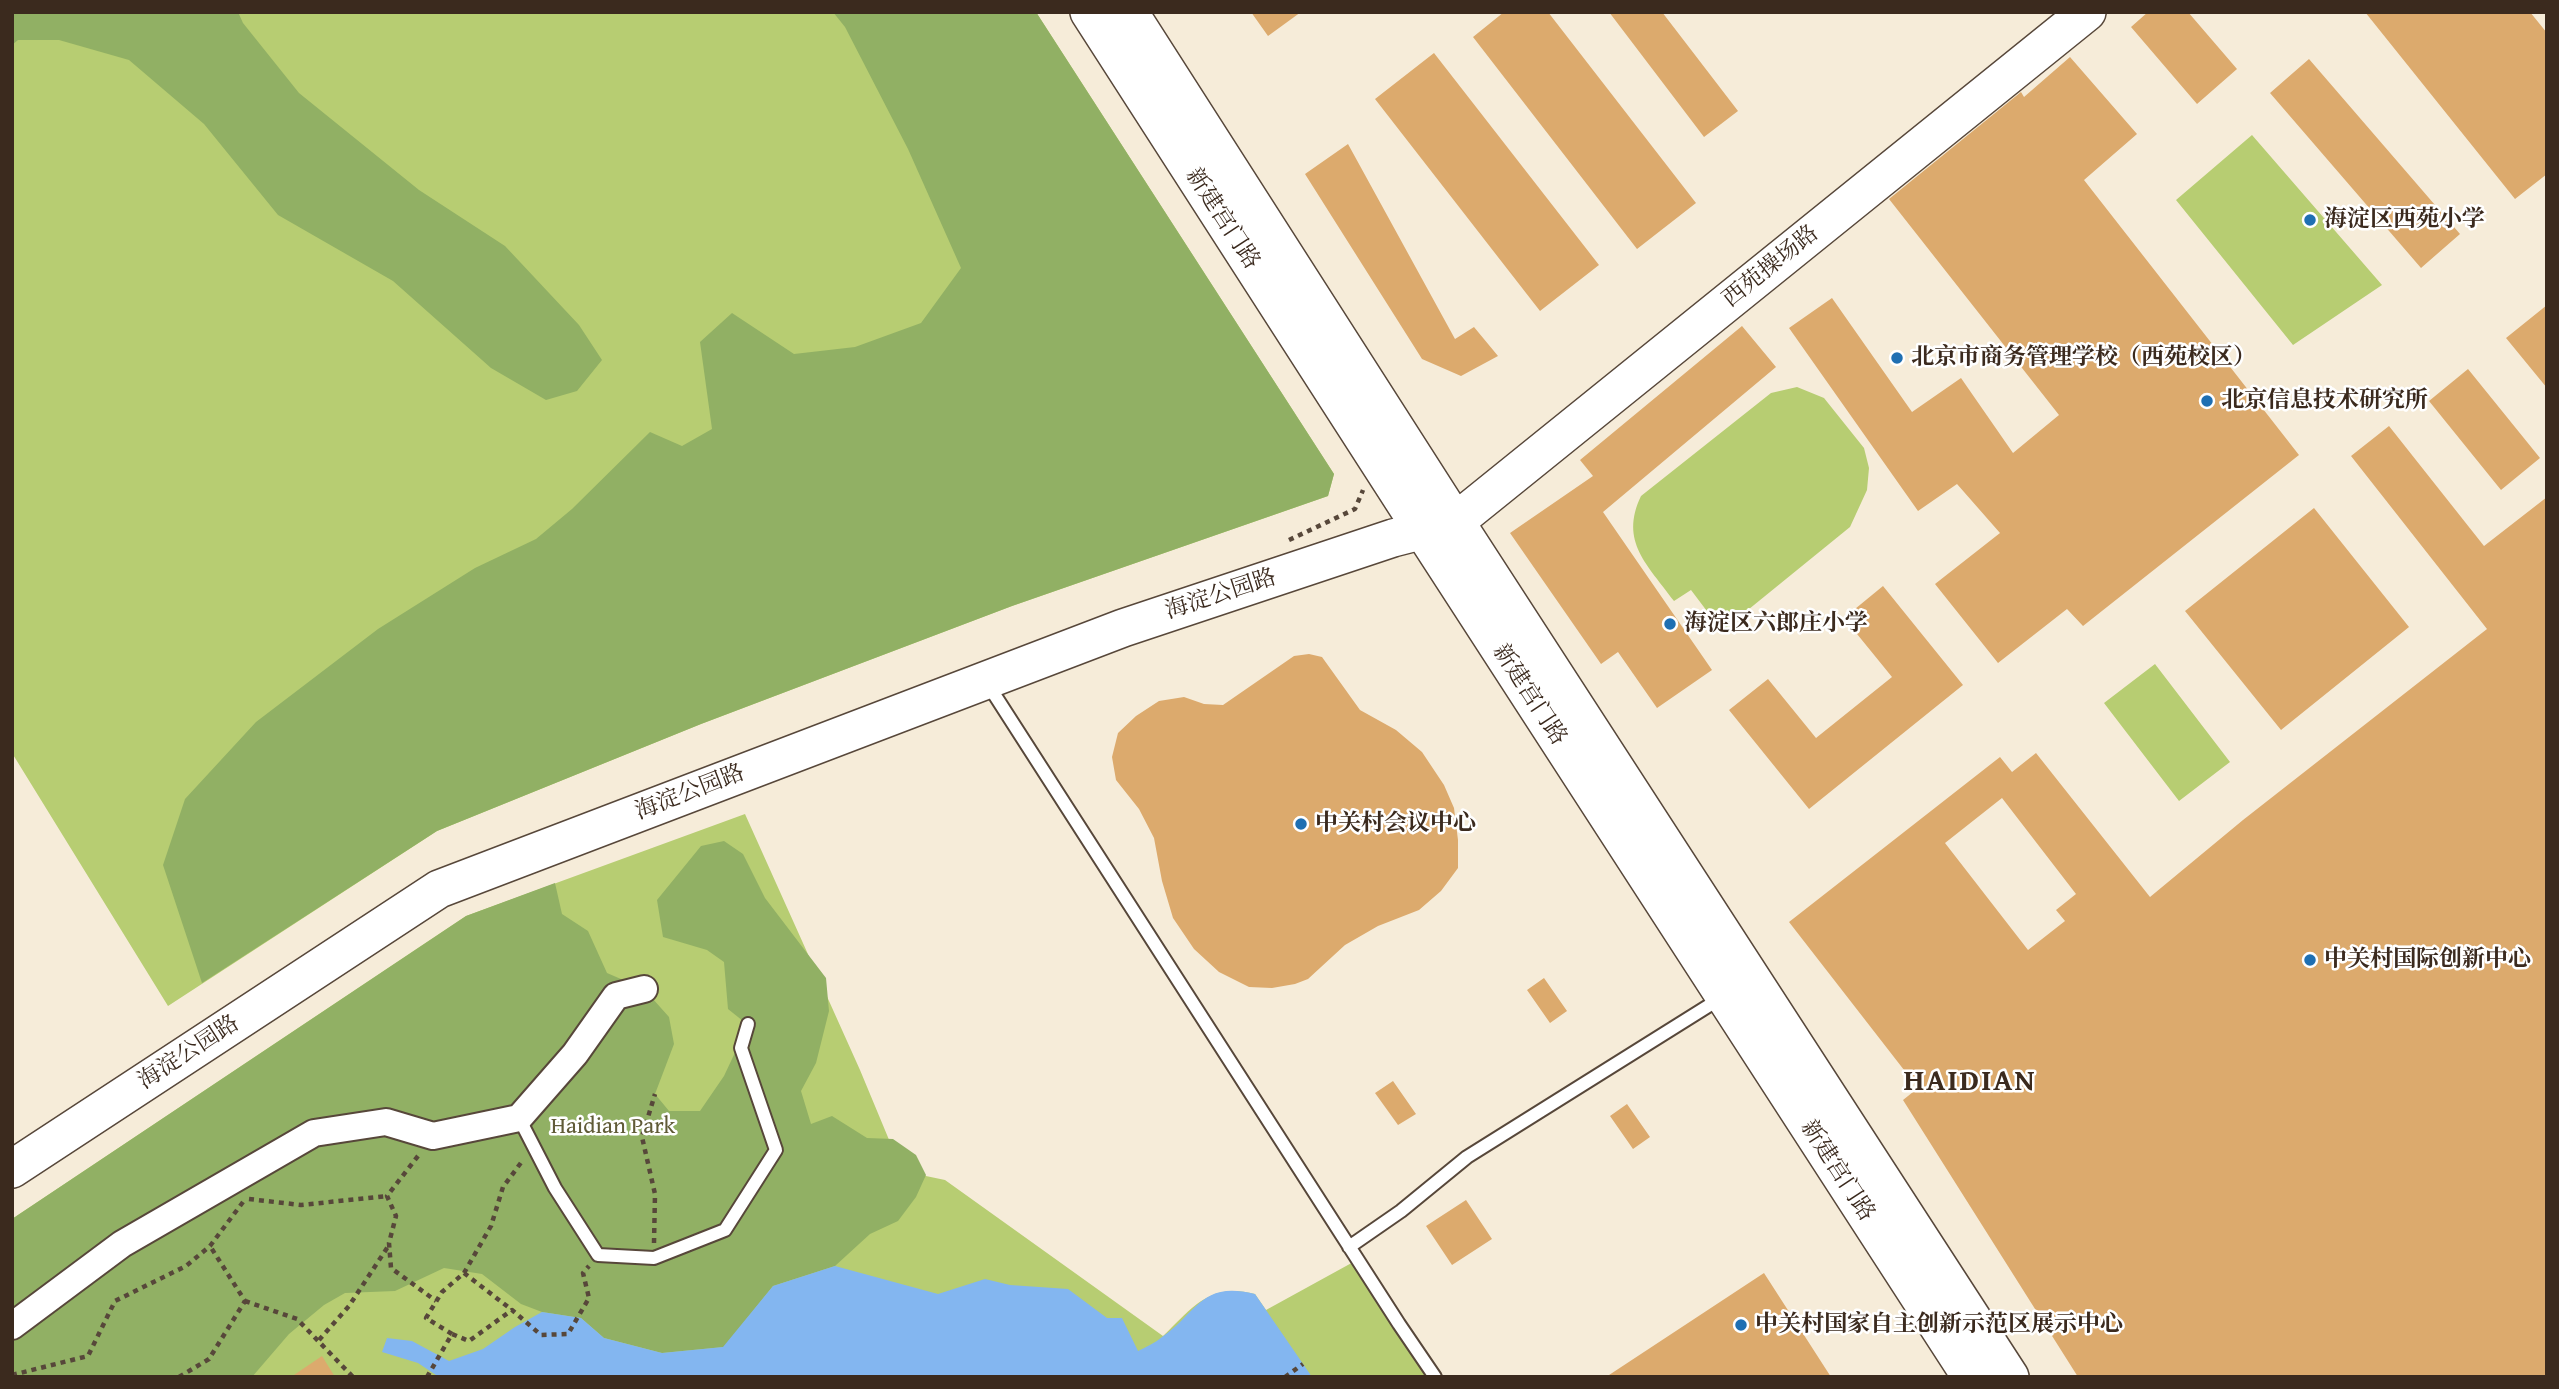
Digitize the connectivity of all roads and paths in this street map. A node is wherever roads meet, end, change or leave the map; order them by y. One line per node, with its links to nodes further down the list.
1 (1089, 12): 5 (street, 新建宫门路)
2 (1129, 12): 5 (street, 新建宫门路)
3 (2062, 12): 5 (street, 西苑操场路)
4 (2087, 12): 5 (street, 西苑操场路)
5 (1440, 519): 6 (street, 海淀公园路); 8 (street, 新建宫门路); 36 (street, 新建宫门路)
6 (985, 680): 14 (street, 海淀公园路); 18 (lane)
7 (644, 989): 11 (street)
8 (1724, 996): 18 (lane); 35 (street, 新建宫门路)
9 (748, 1024): 20 (lane)
10 (655, 1094): 20 (path)
11 (519, 1118): 12 (street); 13 (lane)
12 (433, 1136): 15 (path); 25 (street)
13 (533, 1146): 19 (lane); 21 (path)
14 (12, 1169)
15 (387, 1196): 16 (path); 17 (path)
16 (389, 1244): 23 (path); 27 (path)
17 (210, 1246): 22 (path); 29 (path)
18 (1349, 1247): 34 (lane)
19 (598, 1255): 20 (lane); 24 (path)
20 (654, 1258)
21 (464, 1273): 23 (path); 24 (path)
22 (245, 1301): 27 (path); 30 (path)
23 (436, 1301): 26 (path)
24 (512, 1310): 26 (path)
25 (12, 1326)
26 (452, 1334): 32 (path)
27 (319, 1340): 31 (path)
28 (1303, 1364): 33 (path)
29 (13, 1376)
30 (179, 1377)
31 (353, 1377)
32 (427, 1377)
33 (1285, 1377)
34 (1435, 1377)
35 (1971, 1377)
36 (2010, 1377)

